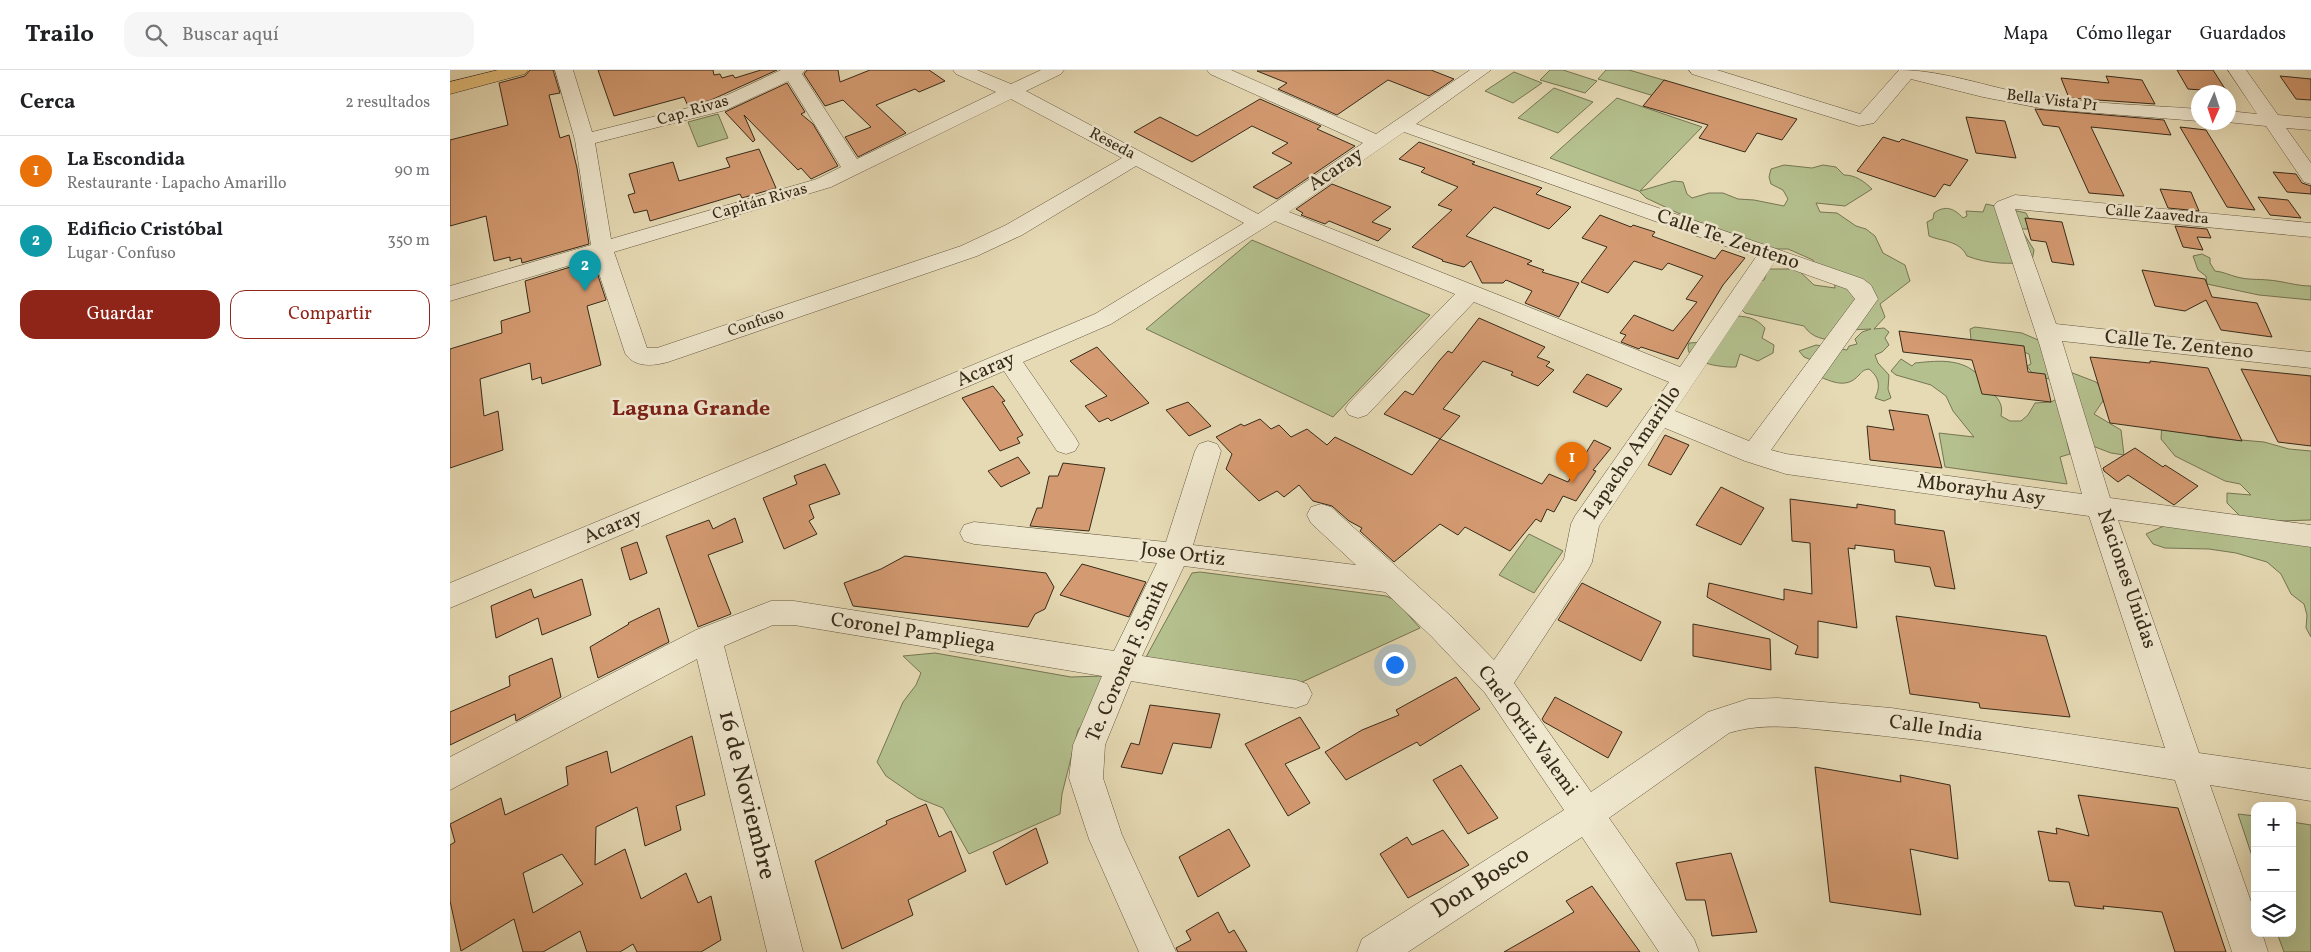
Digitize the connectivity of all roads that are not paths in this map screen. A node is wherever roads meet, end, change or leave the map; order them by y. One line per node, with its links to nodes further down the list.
1 (519, 70): 11 (main road)
2 (564, 70): 18 (street, Confuso)
3 (962, 70): 12 (street, Reseda)
4 (1055, 70): 12 (street, Capitán Rivas)
5 (1216, 70): 19 (street)
6 (1698, 70): 10 (street)
7 (2236, 70): 15 (street)
8 (794, 71): 18 (street, Cap. Rivas); 21 (street)
9 (1476, 71): 17 (street, Acaray)
10 (1908, 71): 13 (street, Bella Vista P1)
11 (450, 88)
12 (1013, 92): 20 (street, Reseda); 21 (street, Capitán Rivas)
13 (2191, 113)
14 (2236, 118): 15 (street)
15 (2271, 120): 16 (street); 22 (street)
16 (2311, 124)
17 (1401, 125): 19 (street, Acaray); 27 (street, Calle Te. Zenteno)
18 (585, 140): 26 (street, Confuso)
19 (1377, 142): 24 (street, Acaray)
20 (1137, 157): 24 (street, Reseda); 26 (street, Confuso)
21 (853, 169): 26 (street, Capitán Rivas)
22 (2311, 178)
23 (2004, 206): 25 (street, Calle Zaavedra); 30 (street, Naciones Unidas)
24 (1266, 218): 28 (street, Reseda); 31 (street, Acaray)
25 (2311, 230)
26 (602, 248): 29 (street, Capitán Rivas)
27 (1770, 254): 33 (street, Lapacho Amarillo); 38 (street, Calle Te. Zenteno)
28 (1470, 292): 33 (street, Reseda); 34 (street)
29 (450, 294)
30 (2047, 331): 32 (street, Calle Te. Zenteno); 39 (street, Naciones Unidas)
31 (1009, 360): 36 (street); 45 (street, Acaray)
32 (2311, 360)
33 (1684, 378): 35 (street, Lapacho Amarillo)
34 (1358, 408)
35 (1659, 415): 38 (street, Mborayhu Asy); 48 (street, Lapacho Amarillo)
36 (1066, 444)
37 (1208, 451): 43 (street, Te. Coronel F. Smith)
38 (1754, 454): 39 (street, Mborayhu Asy)
39 (2102, 508): 42 (street, Mborayhu Asy); 50 (street, Naciones Unidas)
40 (1321, 515): 44 (street, Cnel Ortiz Valemi)
41 (974, 533): 43 (street, Jose Ortiz)
42 (2311, 536)
43 (1176, 554): 44 (street, Jose Ortiz); 47 (street, Te. Coronel F. Smith)
44 (1392, 580): 48 (street, Cnel Ortiz Valemi)
45 (450, 596)
46 (707, 639): 47 (street, Coronel Pampliega); 51 (street, Coronel Pampliega); 54 (street, 16 de Noviembre)
47 (1122, 666): 49 (street, Coronel Pampliega); 55 (street, Te. Coronel F. Smith)
48 (1496, 683): 53 (street, Cnel Ortiz Valemi)
49 (1296, 694)
50 (2189, 766): 52 (street, Calle India); 53 (street, Calle India); 58 (street, Naciones Unidas)
51 (450, 774)
52 (2311, 784)
53 (1587, 814): 56 (street, Don Bosco); 57 (street, Cnel Ortiz Valemi)
54 (785, 952)
55 (1158, 952)
56 (1374, 952)
57 (1682, 952)
58 (2250, 952)

